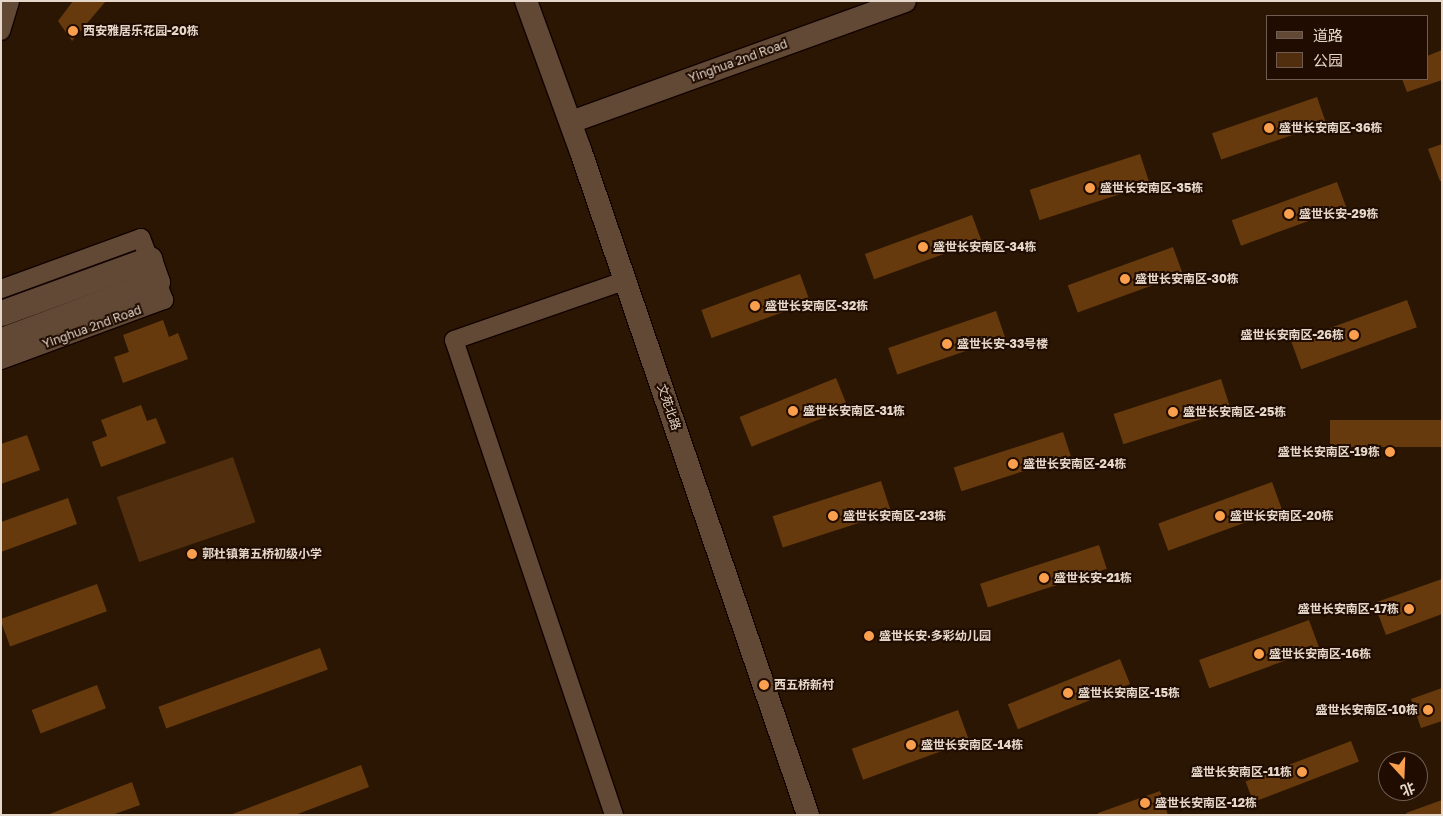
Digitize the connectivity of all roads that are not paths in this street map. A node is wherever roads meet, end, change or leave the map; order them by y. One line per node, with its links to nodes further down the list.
1 (10, 1): 6 (street)
2 (526, 1): 7 (street, 文苑北路)
3 (540, 1): 7 (street, 文苑北路)
4 (862, 1): 7 (street, Yinghua 2nd Road)
5 (905, 1): 7 (street, Yinghua 2nd Road)
6 (1, 31)
7 (575, 113): 9 (street, 文苑北路); 16 (street, 文苑北路)
8 (153, 270): 10 (street, Yinghua 2nd Road); 11 (main road); 12 (main road, Yinghua 2nd Road); 13 (street, Yinghua 2nd Road)
9 (626, 280): 14 (street); 15 (street, 文苑北路)
10 (1, 289)
11 (1, 313)
12 (1, 340)
13 (1, 360)
14 (614, 815)
15 (808, 815)
16 (821, 815)

